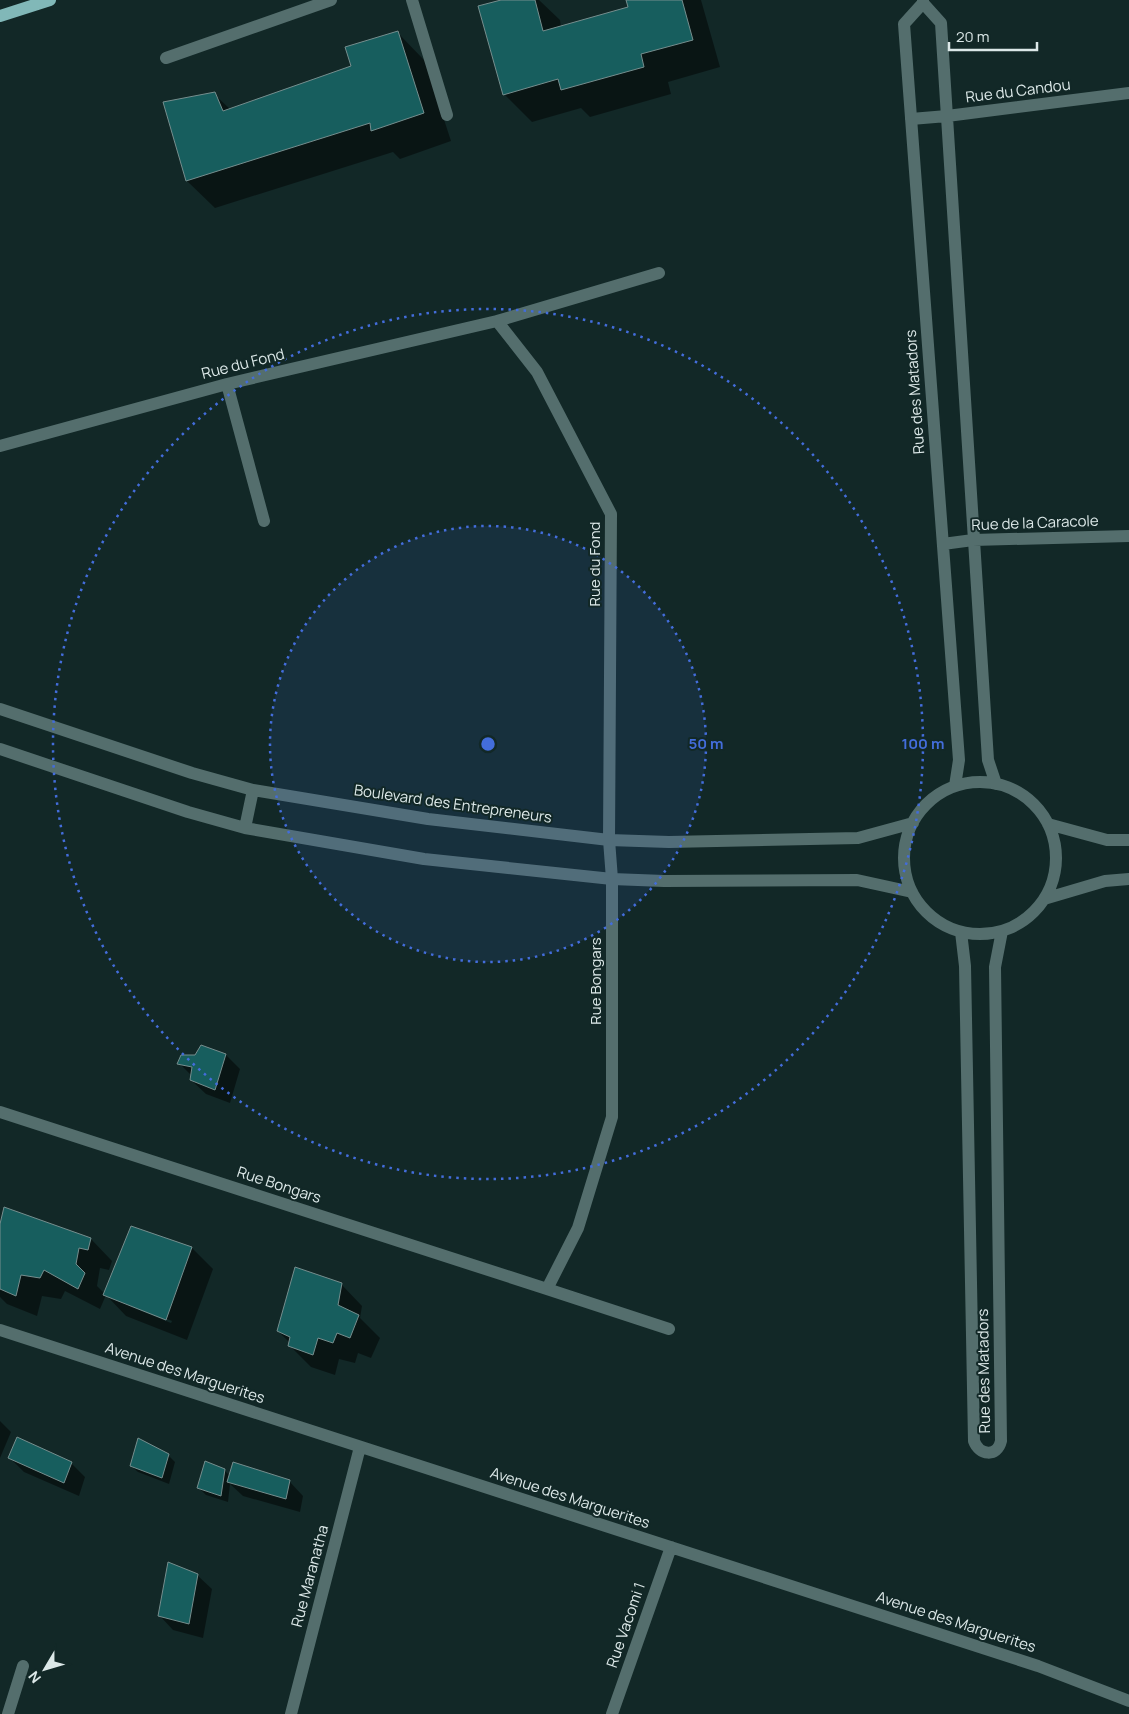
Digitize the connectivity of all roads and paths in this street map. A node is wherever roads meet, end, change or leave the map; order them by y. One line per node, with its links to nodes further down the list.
1 (50, 0): 5 (main road)
2 (331, 0): 6 (street)
3 (412, 0): 8 (street)
4 (923, 1): 9 (street, Rue des Matadors); 10 (street, Rue des Matadors)
5 (0, 16)
6 (166, 58)
7 (1129, 93): 9 (street, Rue du Candou)
8 (447, 115)
9 (946, 116): 10 (street, Rue du Candou); 17 (street, Rue des Matadors)
10 (911, 119): 18 (street, Rue des Matadors)
11 (659, 273): 12 (street, Rue du Fond)
12 (497, 321): 13 (street, Rue du Fond); 27 (street, Rue du Fond)
13 (227, 384): 14 (street, Rue du Fond); 15 (street)
14 (0, 446)
15 (264, 521)
16 (1129, 536): 17 (street, Rue de la Caracole)
17 (973, 540): 18 (street, Rue de la Caracole); 21 (street, Rue des Matadors)
18 (943, 544): 22 (street, Rue des Matadors)
19 (0, 709): 23 (street, Boulevard des Entrepreneurs)
20 (0, 750): 26 (street)
21 (996, 784): 22 (street); 25 (street)
22 (955, 786): 24 (street)
23 (253, 790): 26 (street); 27 (street, Boulevard des Entrepreneurs)
24 (913, 823): 27 (street, Boulevard des Entrepreneurs); 31 (street)
25 (1048, 824): 28 (street); 32 (street)
26 (245, 828): 29 (street)
27 (609, 840): 29 (street, Rue Bongars)
28 (1129, 840)
29 (612, 879): 31 (street); 36 (street, Rue Bongars)
30 (1129, 880): 32 (street)
31 (912, 892): 34 (street)
32 (1044, 898): 33 (street)
33 (1002, 931): 34 (street); 34 (street, Rue des Matadors)
34 (961, 932)
35 (0, 1112): 36 (street, Rue Bongars)
36 (547, 1289): 37 (street, Rue Bongars)
37 (669, 1329)
38 (0, 1330): 39 (street, Avenue des Marguerites)
39 (360, 1447): 40 (street, Avenue des Marguerites); 44 (street, Rue Maranatha)
40 (670, 1548): 42 (street, Avenue des Marguerites); 45 (street, Rue Vacomi 1)
41 (23, 1666): 43 (street)
42 (1129, 1701)
43 (8, 1714)
44 (291, 1714)
45 (612, 1714)

